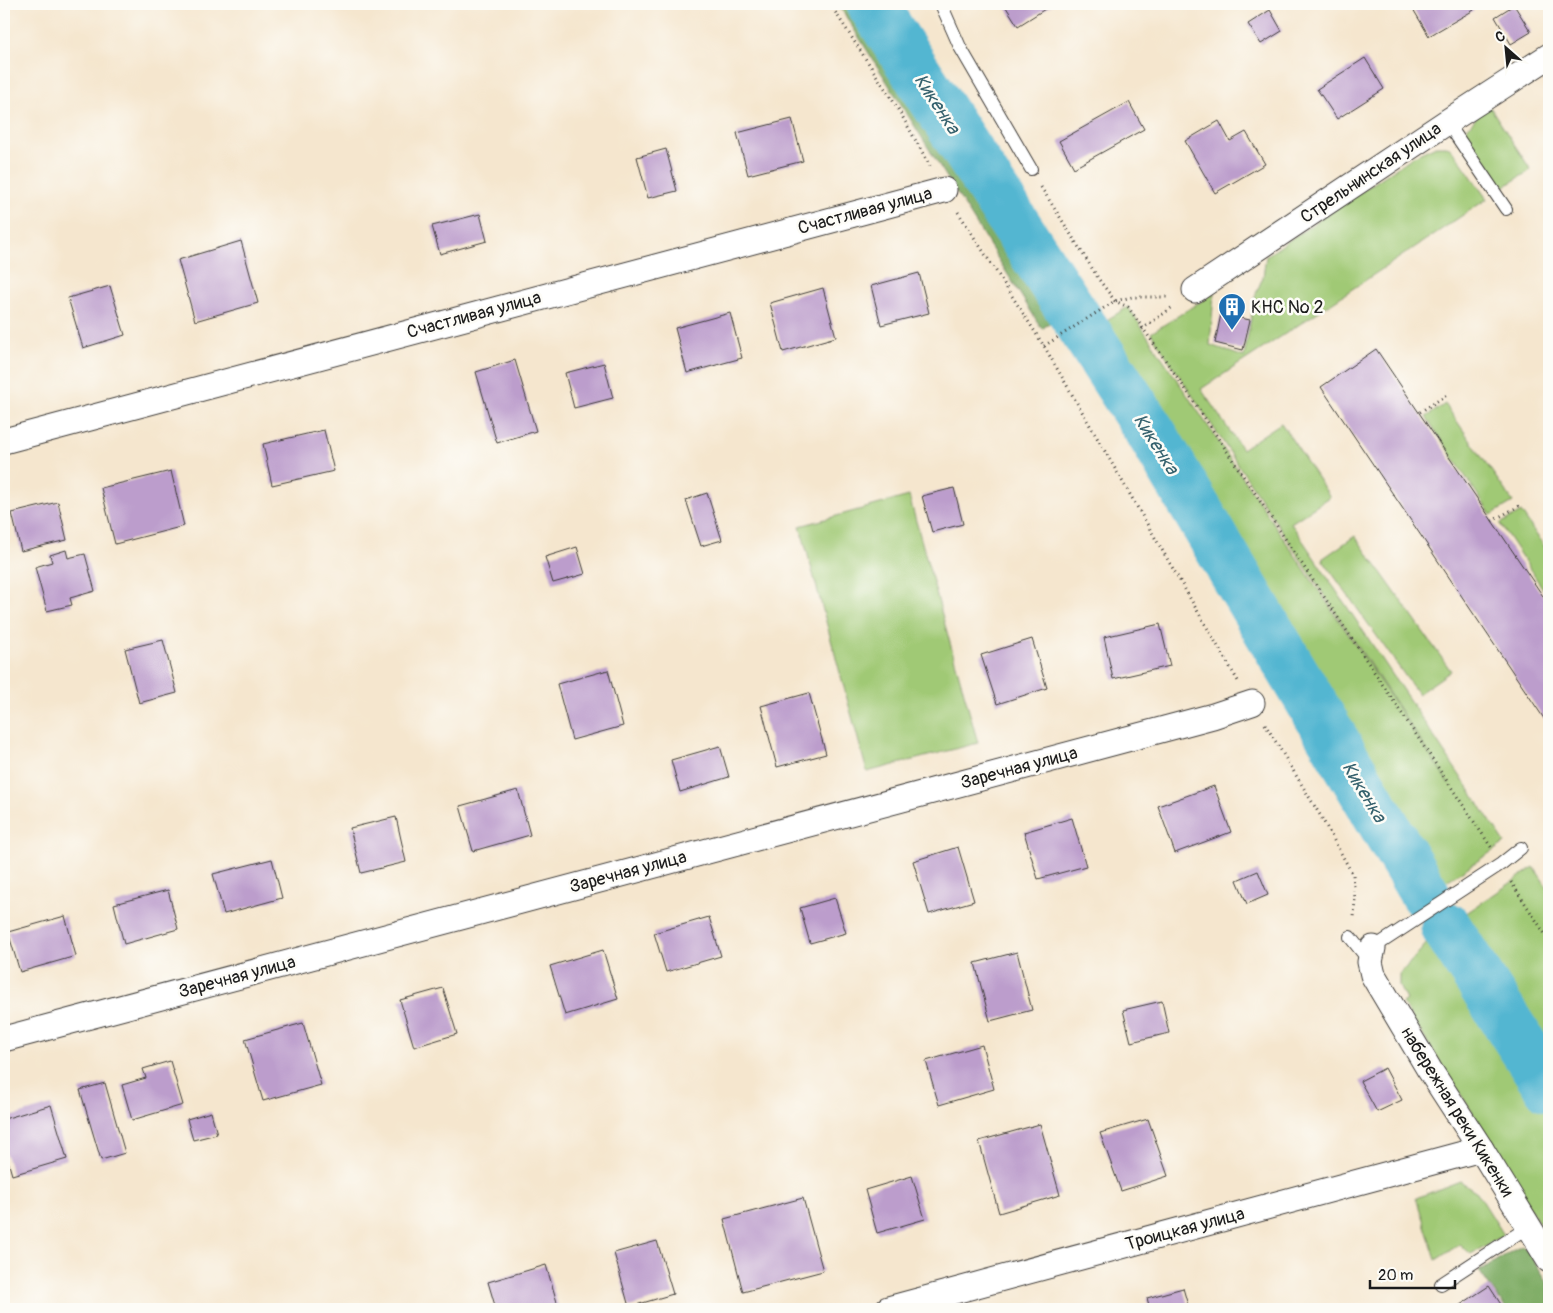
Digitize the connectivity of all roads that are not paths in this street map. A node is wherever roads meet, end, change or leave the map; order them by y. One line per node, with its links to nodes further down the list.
1 (941, 4): 4 (lane)
2 (1549, 56): 3 (street, Стрельнинская улица)
3 (1447, 122): 6 (lane); 7 (street, Стрельнинская улица)
4 (1031, 169)
5 (944, 190): 8 (street, Счастливая улица)
6 (1506, 209)
7 (1191, 294)
8 (4, 441)
9 (1252, 703): 13 (street, Заречная улица)
10 (1521, 848): 12 (lane)
11 (1350, 936): 12 (lane, набережная реки Кикенки)
12 (1379, 949): 14 (street, набережная реки Кикенки)
13 (4, 1039)
14 (1481, 1149): 15 (street, набережная реки Кикенки); 18 (street, Троицкая улица)
15 (1528, 1227): 16 (street, набережная реки Кикенки); 17 (lane)
16 (1549, 1260)
17 (1441, 1284)
18 (888, 1309)

